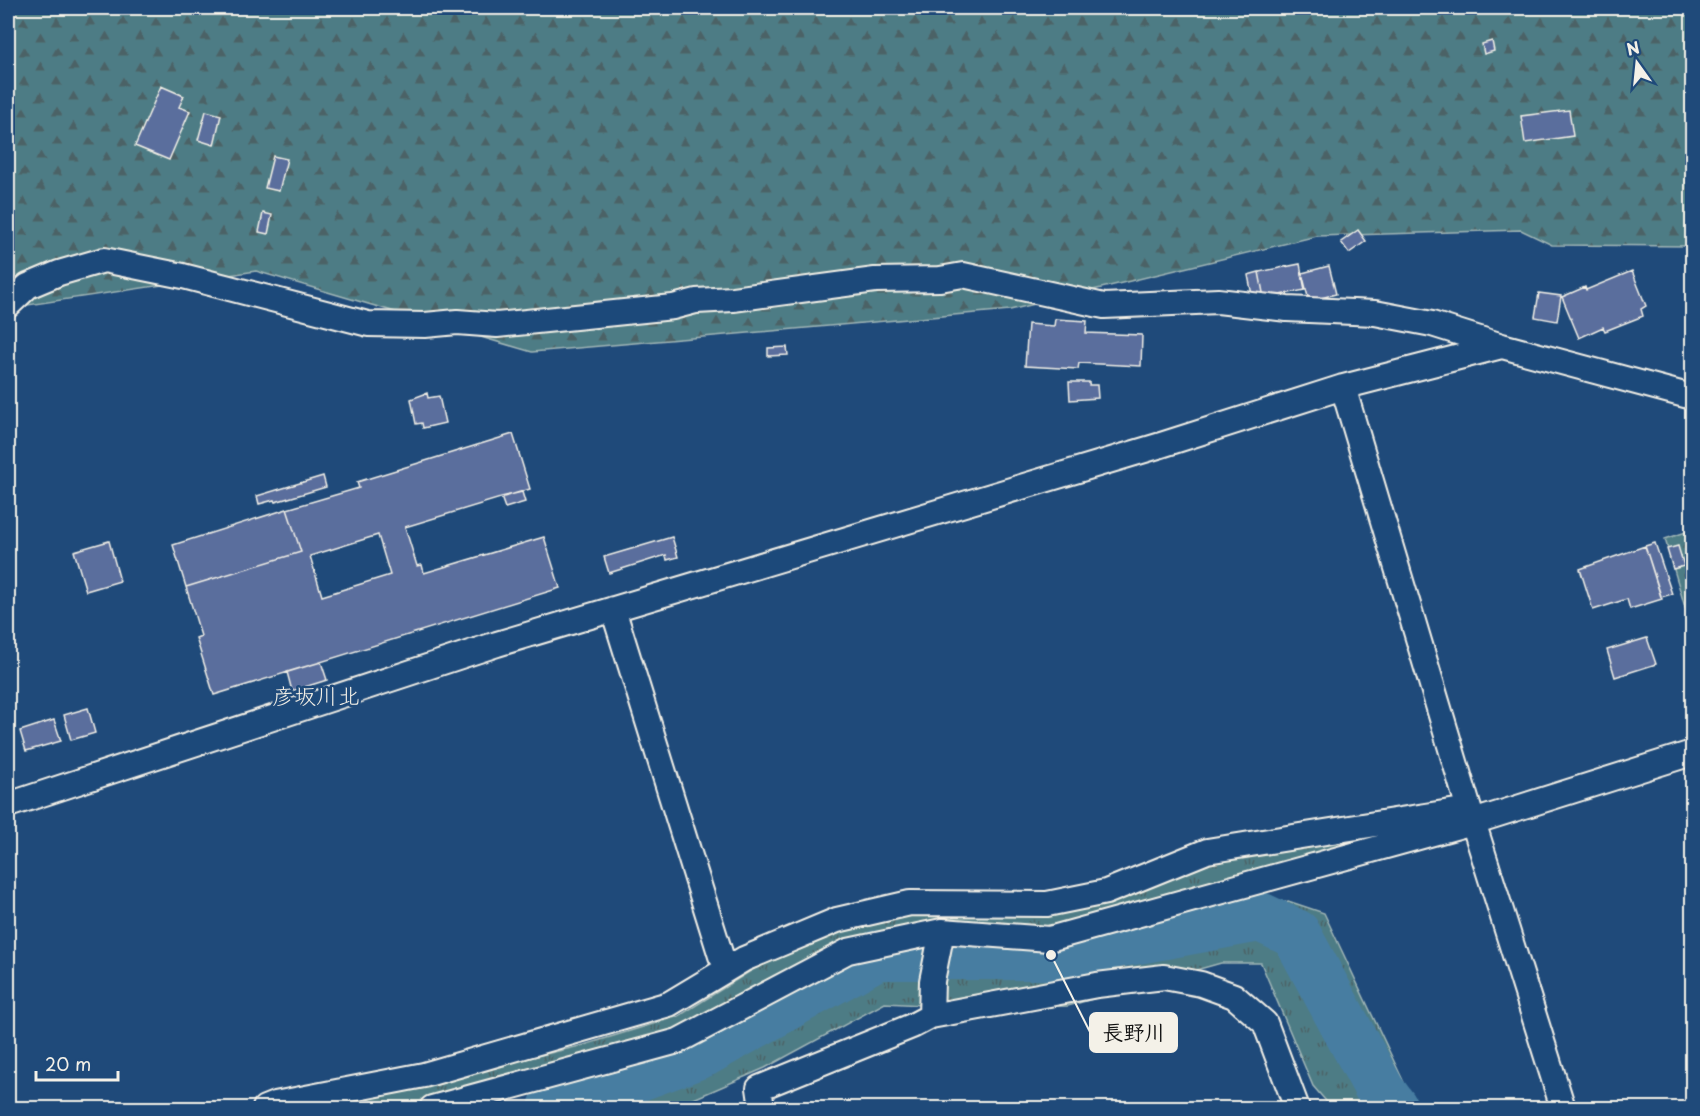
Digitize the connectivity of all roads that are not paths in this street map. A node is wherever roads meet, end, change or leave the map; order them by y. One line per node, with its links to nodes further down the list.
1 (8, 304): 2 (street)
2 (1502, 346): 3 (street); 4 (street)
3 (1343, 387): 5 (street); 8 (street)
4 (1692, 397)
5 (613, 609): 7 (street); 10 (street)
6 (1692, 753): 8 (street)
7 (8, 805)
8 (1471, 815): 9 (street); 12 (street); 16 (street)
9 (941, 936): 11 (street); 13 (street)
10 (721, 956)
11 (931, 1016): 14 (street); 15 (street)
12 (265, 1108)
13 (432, 1108)
14 (762, 1108)
15 (1297, 1108)
16 (1563, 1108)

